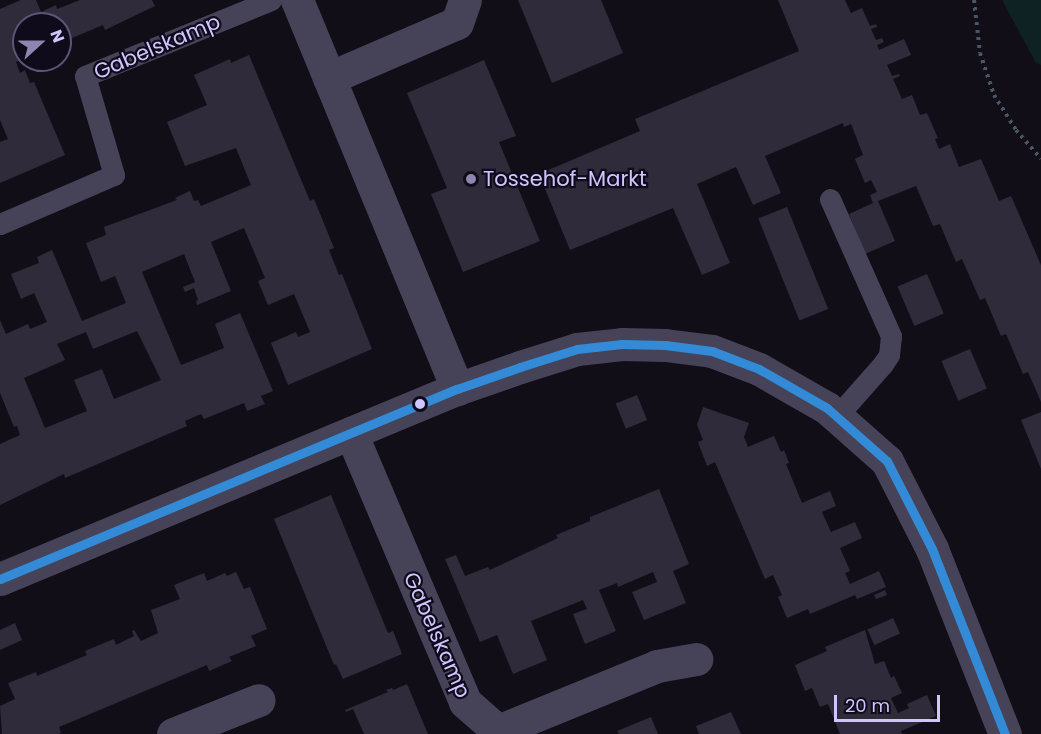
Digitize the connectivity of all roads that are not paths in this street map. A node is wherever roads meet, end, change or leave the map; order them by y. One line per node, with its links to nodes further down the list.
1 (271, 0): 6 (lane, Gabelskamp)
2 (297, 0): 4 (street)
3 (465, 0): 4 (street)
4 (329, 78): 7 (street)
5 (830, 199): 8 (lane)
6 (0, 224)
7 (457, 389): 8 (street); 9 (street)
8 (837, 416): 14 (street)
9 (351, 434): 10 (street); 11 (street, Gabelskamp)
10 (0, 579)
11 (696, 659)
12 (259, 700): 13 (street)
13 (173, 734)
14 (1005, 734)

